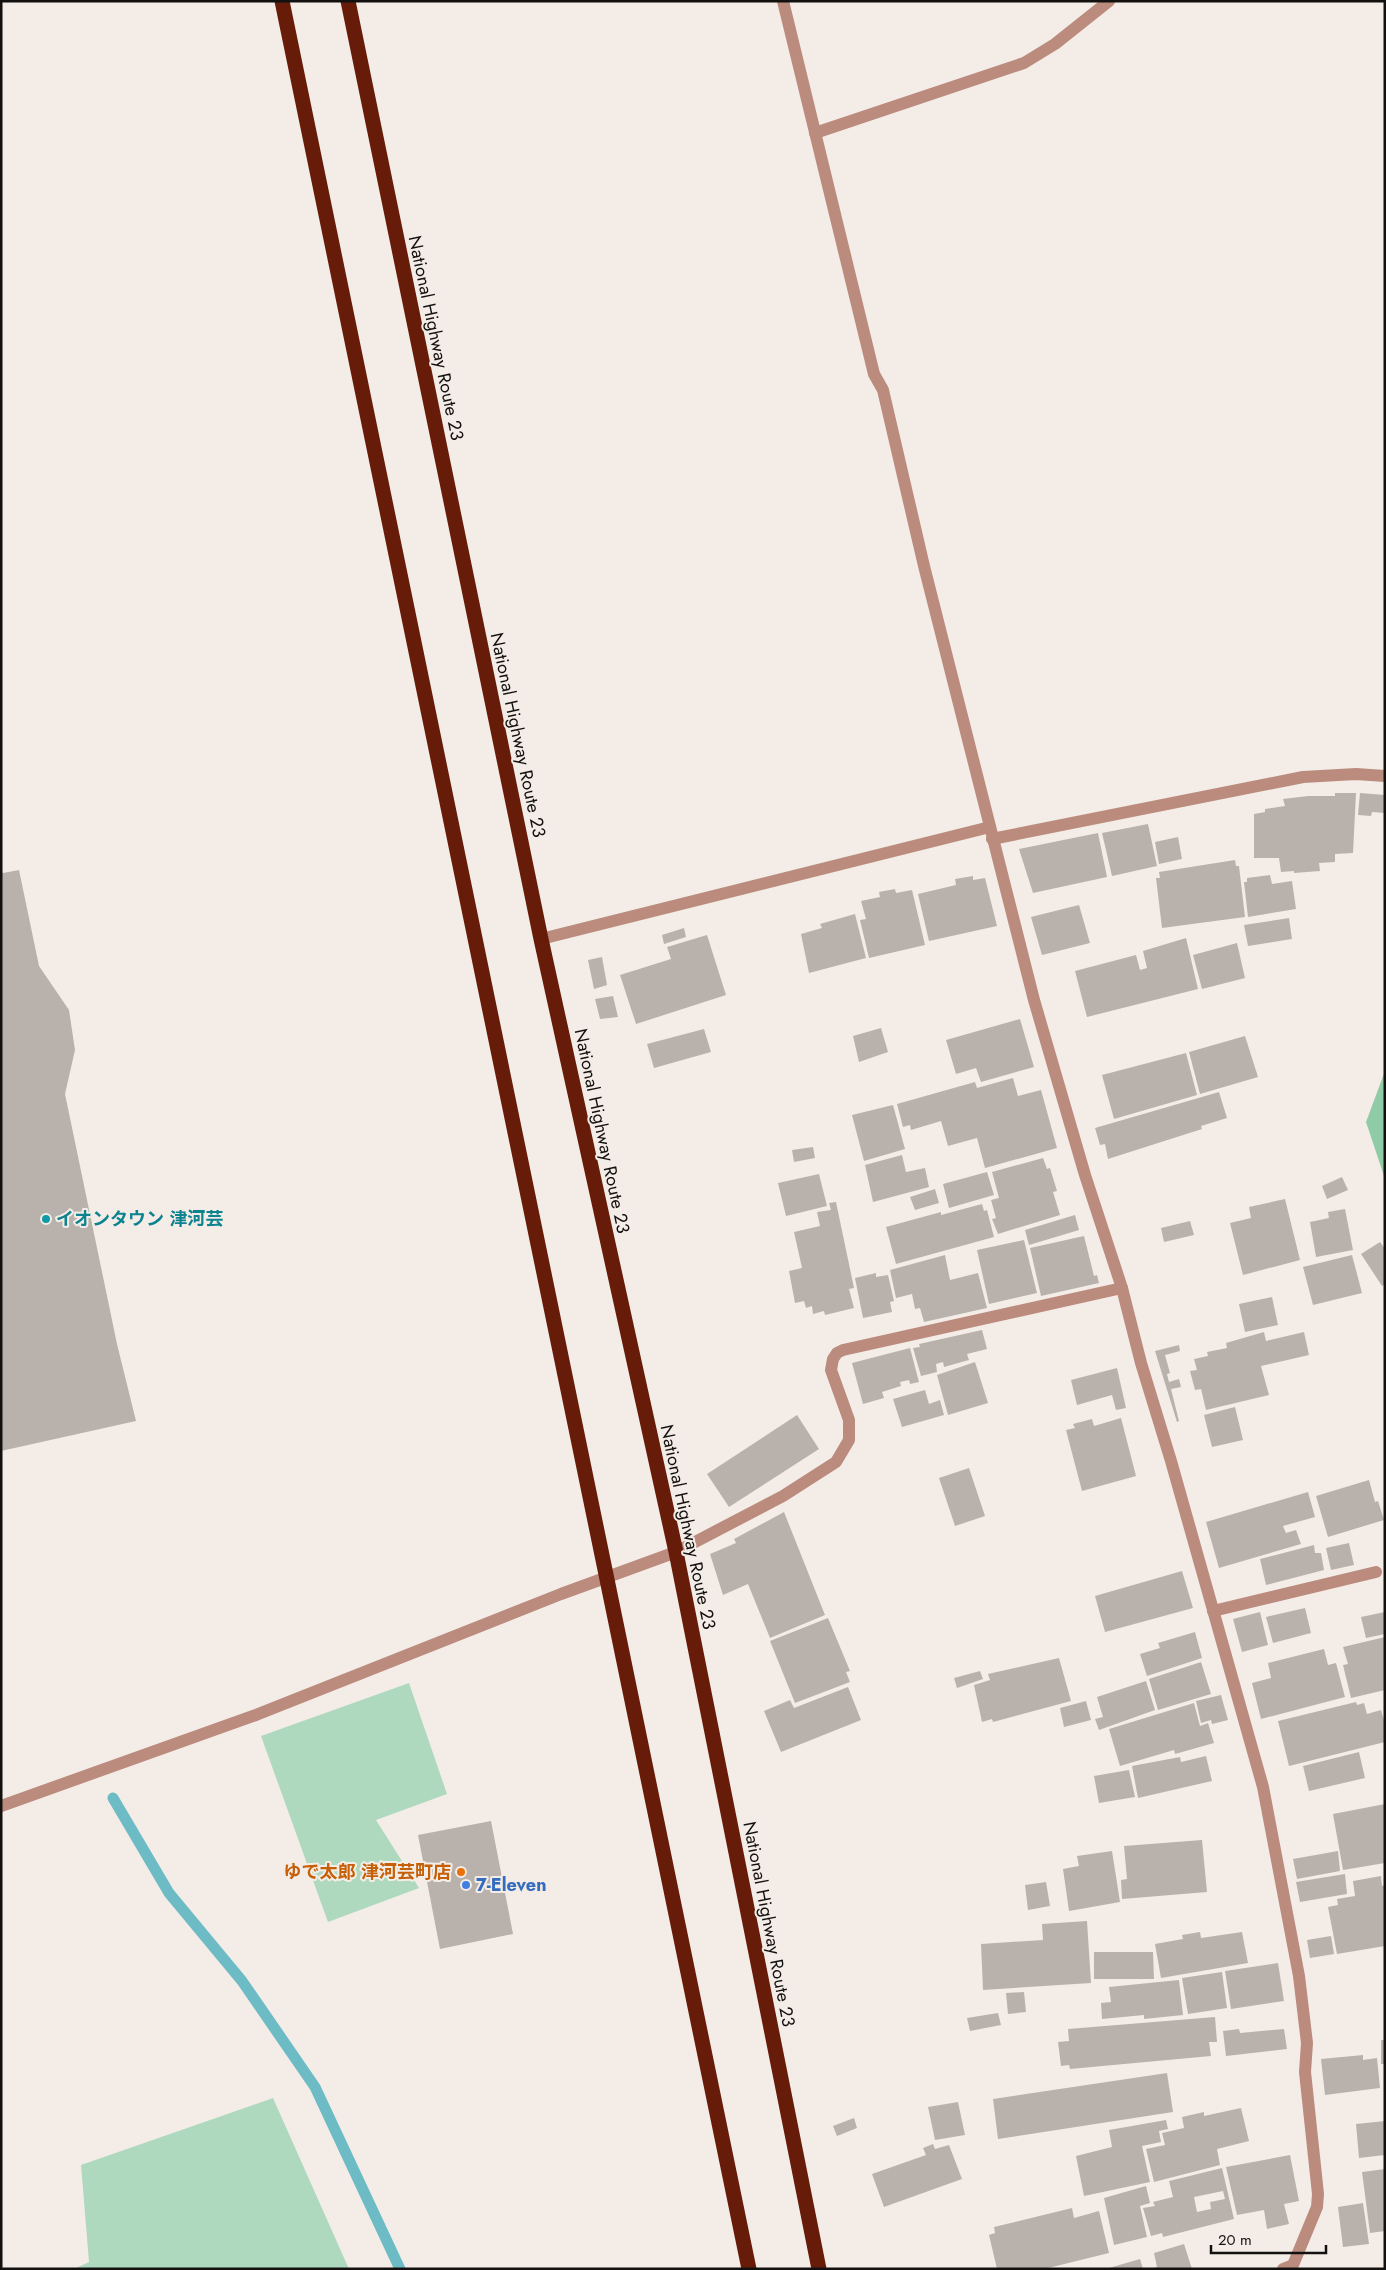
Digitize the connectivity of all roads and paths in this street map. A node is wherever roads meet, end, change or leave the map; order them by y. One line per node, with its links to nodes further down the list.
1 (282, 1): 12 (highway)
2 (348, 1): 8 (highway, National Highway Route 23)
3 (783, 1): 5 (street)
4 (1109, 1): 5 (street)
5 (815, 133): 7 (street)
6 (1385, 776): 7 (street)
7 (991, 833): 8 (street); 9 (street)
8 (540, 939): 10 (highway, National Highway Route 23)
9 (1122, 1288): 10 (street); 13 (street)
10 (676, 1552): 12 (street); 16 (highway, National Highway Route 23)
11 (1376, 1572): 13 (street)
12 (608, 1578): 14 (street); 15 (highway)
13 (1213, 1612): 17 (street)
14 (1, 1806)
15 (749, 2269)
16 (819, 2269)
17 (1283, 2269)

